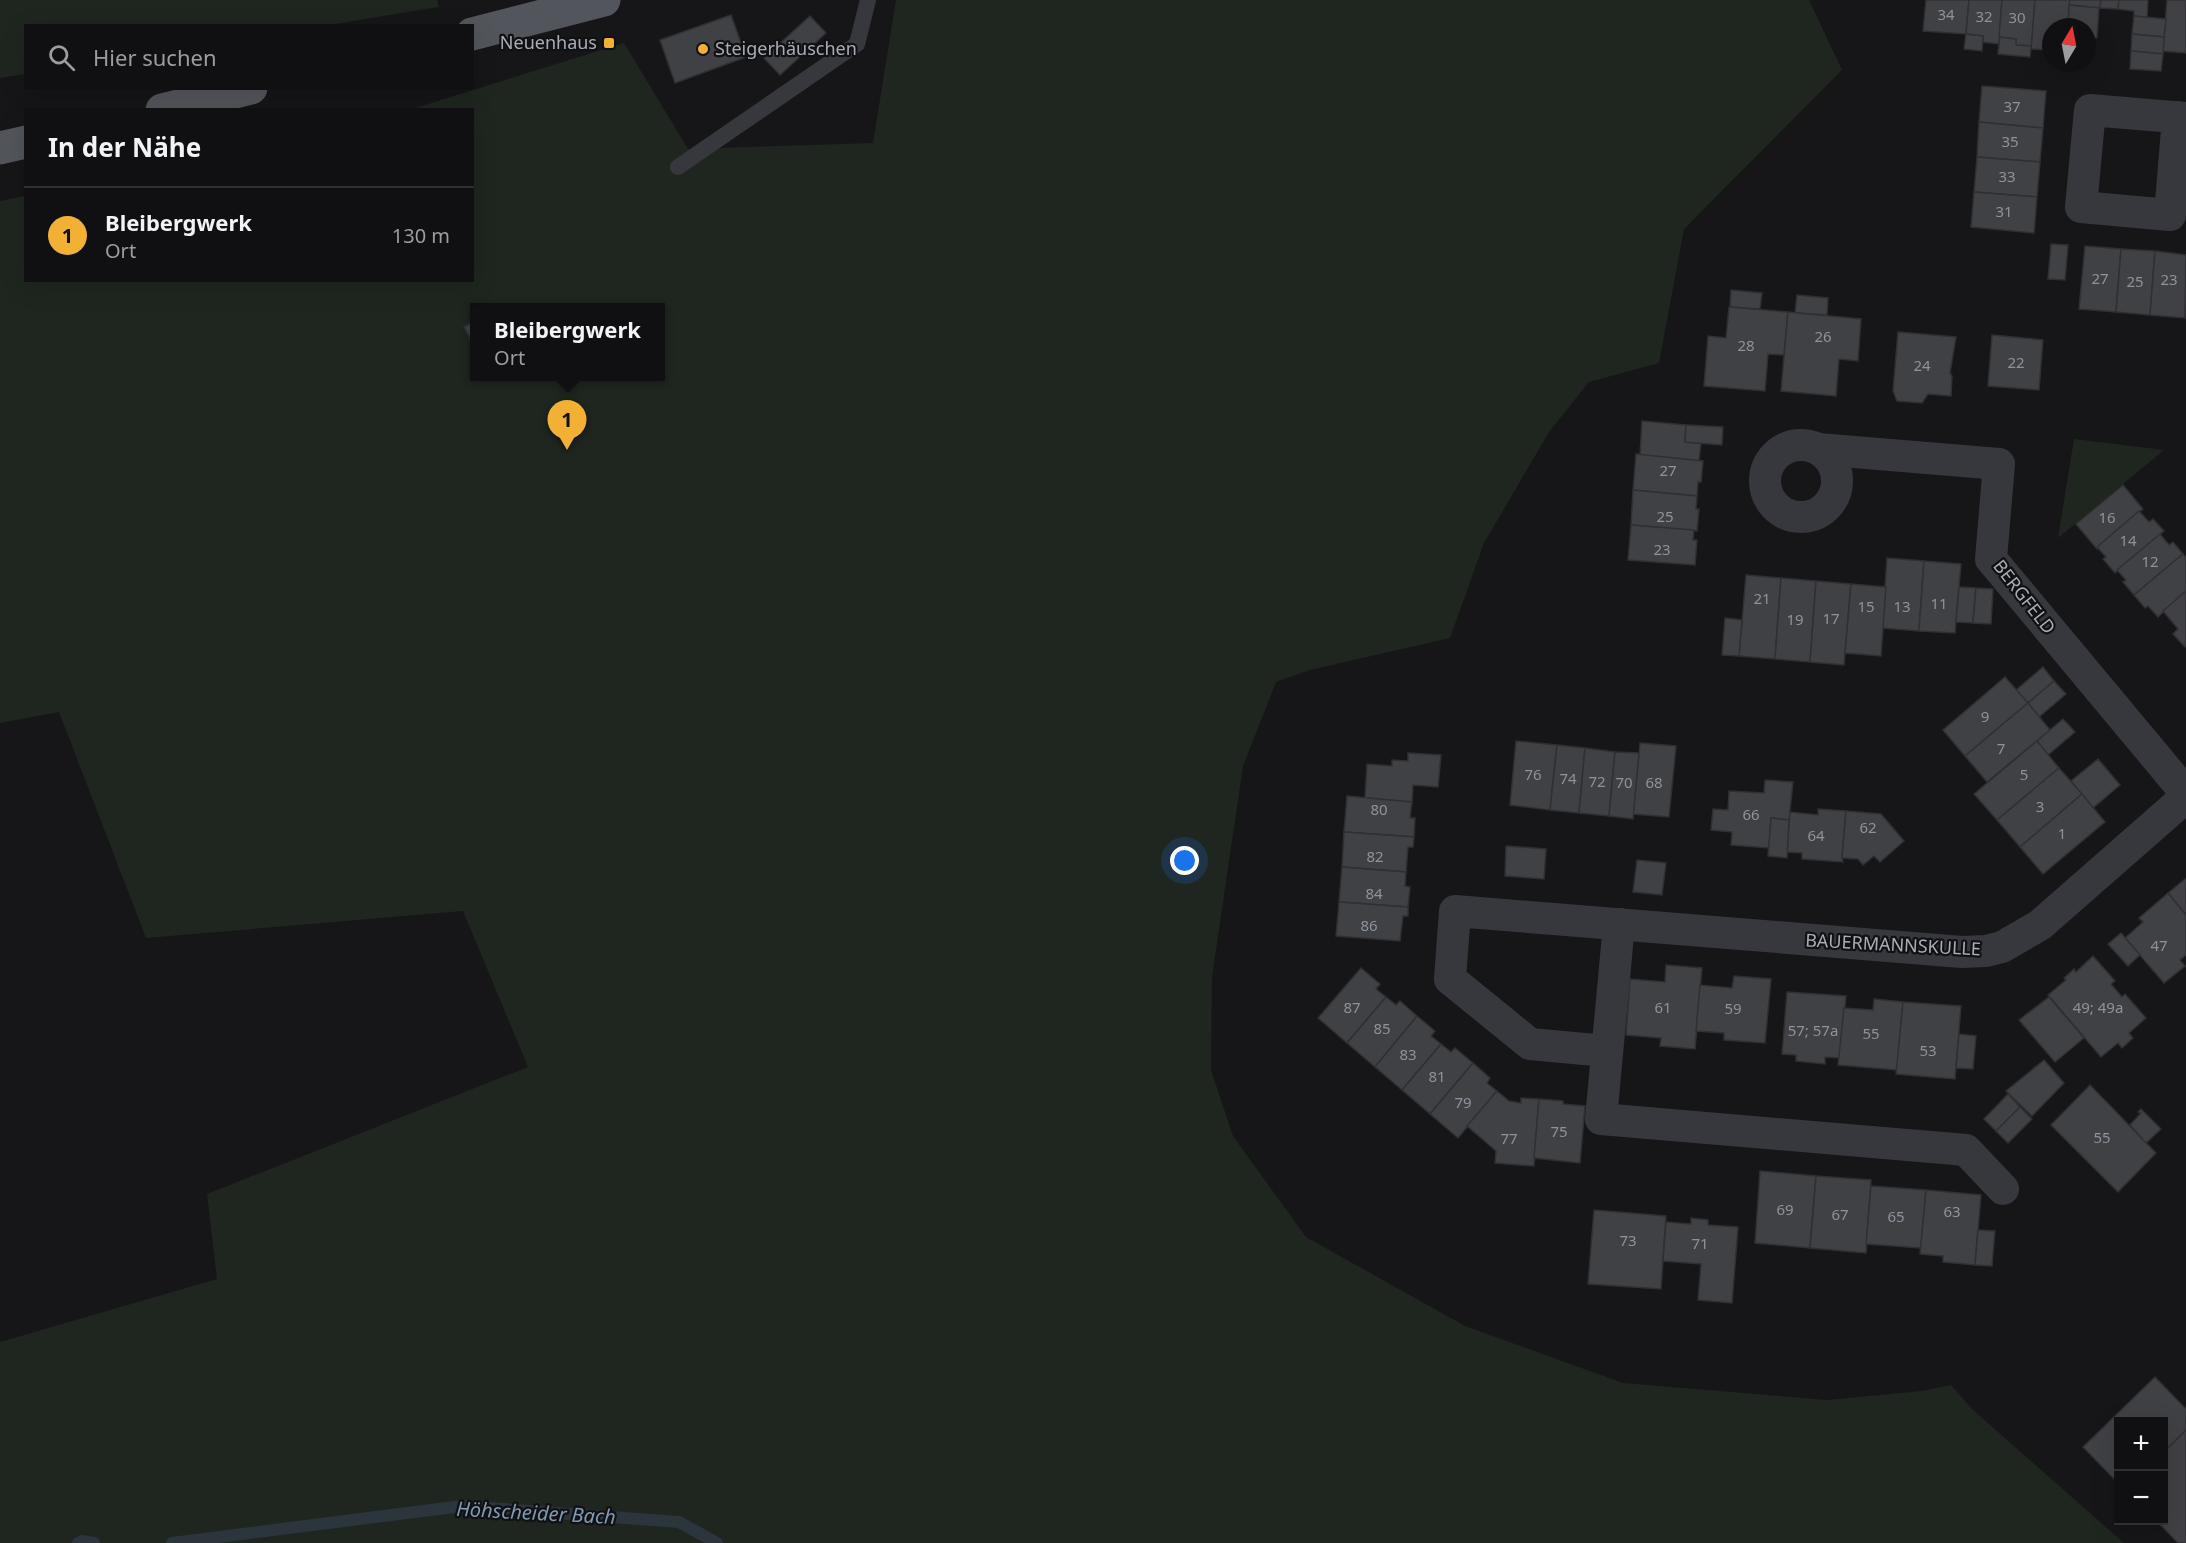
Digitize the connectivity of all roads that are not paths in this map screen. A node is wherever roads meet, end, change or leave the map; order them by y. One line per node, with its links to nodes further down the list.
1 (604, 0): 3 (main road)
2 (868, 0): 8 (lane)
3 (474, 33)
4 (243, 90): 5 (main road)
5 (170, 108)
6 (24, 142): 7 (main road)
7 (0, 148)
8 (678, 167)
9 (1818, 449): 10 (street, BERGFELD)
10 (2186, 795): 11 (street, BAUERMANNSKULLE)
11 (1619, 924): 12 (street); 12 (street, BAUERMANNSKULLE)
12 (1606, 1051): 13 (street)
13 (2003, 1189)

